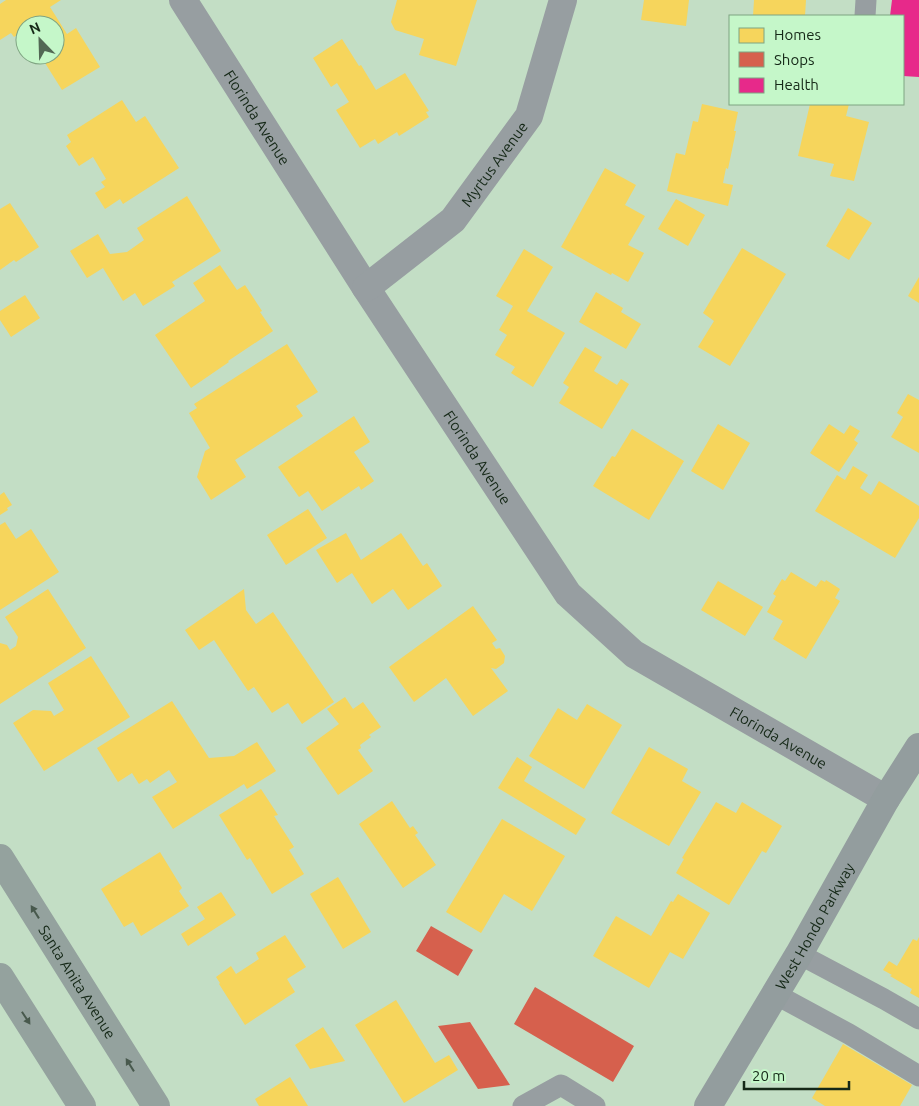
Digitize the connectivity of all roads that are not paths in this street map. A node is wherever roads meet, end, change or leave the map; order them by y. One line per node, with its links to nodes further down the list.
1 (184, 0): 5 (street, Florinda Avenue)
2 (563, 0): 5 (street, Myrtus Avenue)
3 (866, 0): 4 (lane)
4 (866, 15)
5 (366, 288): 7 (street, Florinda Avenue)
6 (919, 747): 7 (street, West Hondo Parkway)
7 (886, 799): 9 (street, West Hondo Parkway)
8 (0, 858): 15 (main road, Santa Anita Avenue, one-way to 8)
9 (799, 954): 11 (street, West Hondo Parkway); 12 (lane)
10 (0, 977): 14 (main road, one-way to 14)
11 (775, 994): 13 (lane); 18 (street, West Hondo Parkway)
12 (919, 1019)
13 (919, 1076)
14 (82, 1106)
15 (156, 1106)
16 (523, 1106): 17 (lane)
17 (595, 1106)
18 (708, 1106)

